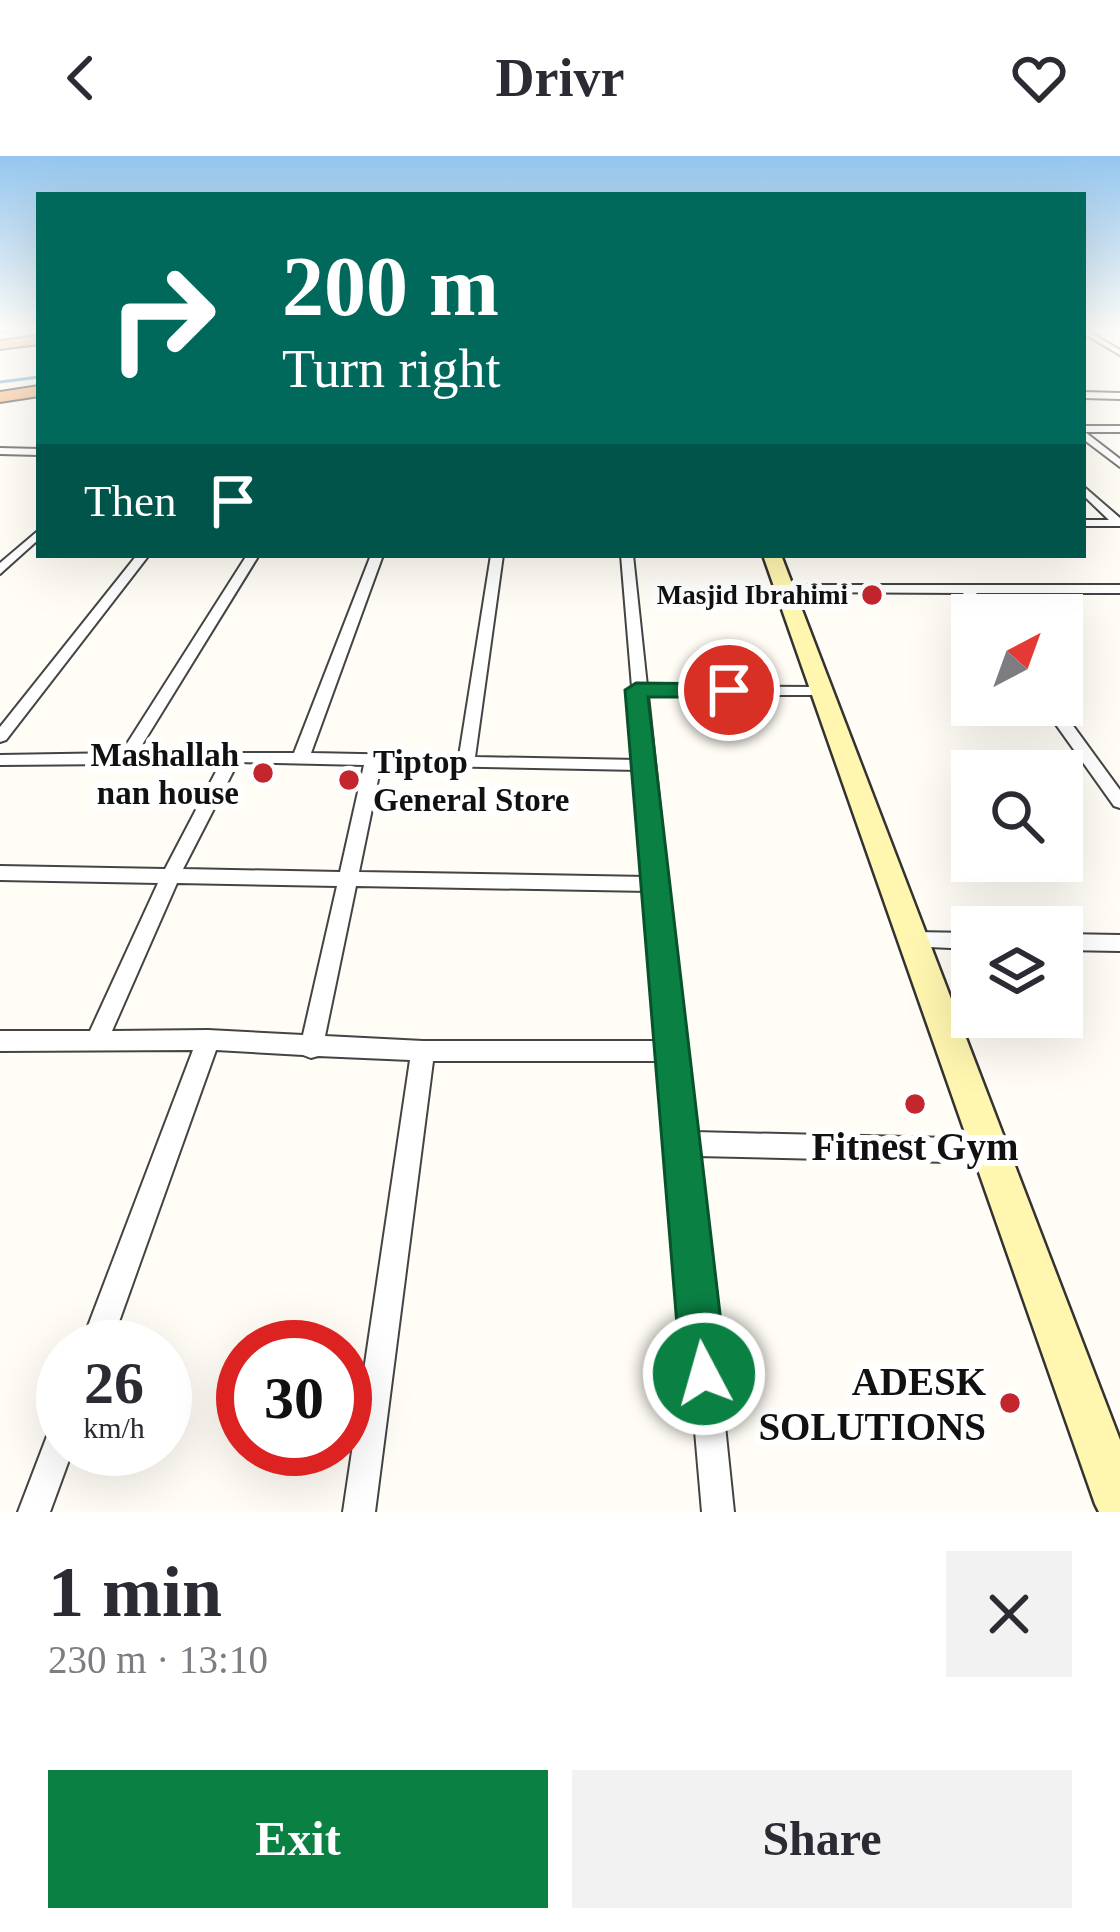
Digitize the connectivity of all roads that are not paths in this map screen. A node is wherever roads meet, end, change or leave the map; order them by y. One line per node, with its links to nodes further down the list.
1 (36, 391): 4 (highway)
2 (1086, 395): 3 (street)
3 (1120, 396)
4 (0, 397)
5 (1109, 418): 6 (street)
6 (1120, 428): 7 (street)
7 (1086, 432)
8 (1086, 435): 9 (street)
9 (1096, 445): 10 (street); 13 (street)
10 (1120, 445)
11 (0, 452): 12 (street)
12 (36, 452)
13 (1118, 461)
14 (1086, 494): 16 (street)
15 (1086, 523): 16 (street)
16 (1120, 523)
17 (36, 536): 24 (street)
18 (141, 558): 32 (street)
19 (251, 558): 36 (street)
20 (376, 558): 35 (street)
21 (497, 558): 38 (street)
22 (627, 558): 29 (street)
23 (773, 558): 26 (street)
24 (2, 565)
25 (966, 588): 26 (street); 27 (street); 28 (street)
26 (784, 589): 30 (street)
27 (1120, 590)
28 (970, 594)
29 (636, 690): 30 (street); 39 (street)
30 (822, 691): 45 (street)
31 (1065, 726): 40 (street)
32 (0, 737)
33 (232, 758): 35 (street); 36 (street); 42 (street)
34 (0, 760): 36 (street)
35 (301, 760): 37 (street)
36 (124, 761)
37 (373, 763): 38 (street); 43 (street)
38 (466, 763): 39 (street)
39 (643, 765): 44 (street)
40 (1120, 802)
41 (0, 873): 42 (street)
42 (171, 874): 43 (street); 49 (street)
43 (348, 878): 44 (street); 52 (street)
44 (658, 884): 54 (street)
45 (914, 940): 46 (street); 56 (street)
46 (951, 941)
47 (1083, 942): 48 (street)
48 (1120, 943)
49 (98, 1039): 50 (street); 51 (street)
50 (0, 1040)
51 (208, 1040): 52 (street); 57 (street)
52 (311, 1048): 53 (street)
53 (423, 1051): 54 (street); 61 (street)
54 (671, 1051): 55 (street)
55 (680, 1144): 56 (street); 62 (street)
56 (991, 1151): 59 (street)
57 (105, 1320)
58 (47, 1476): 60 (street)
59 (1120, 1504)
60 (34, 1512)
61 (358, 1512)
62 (718, 1512)

